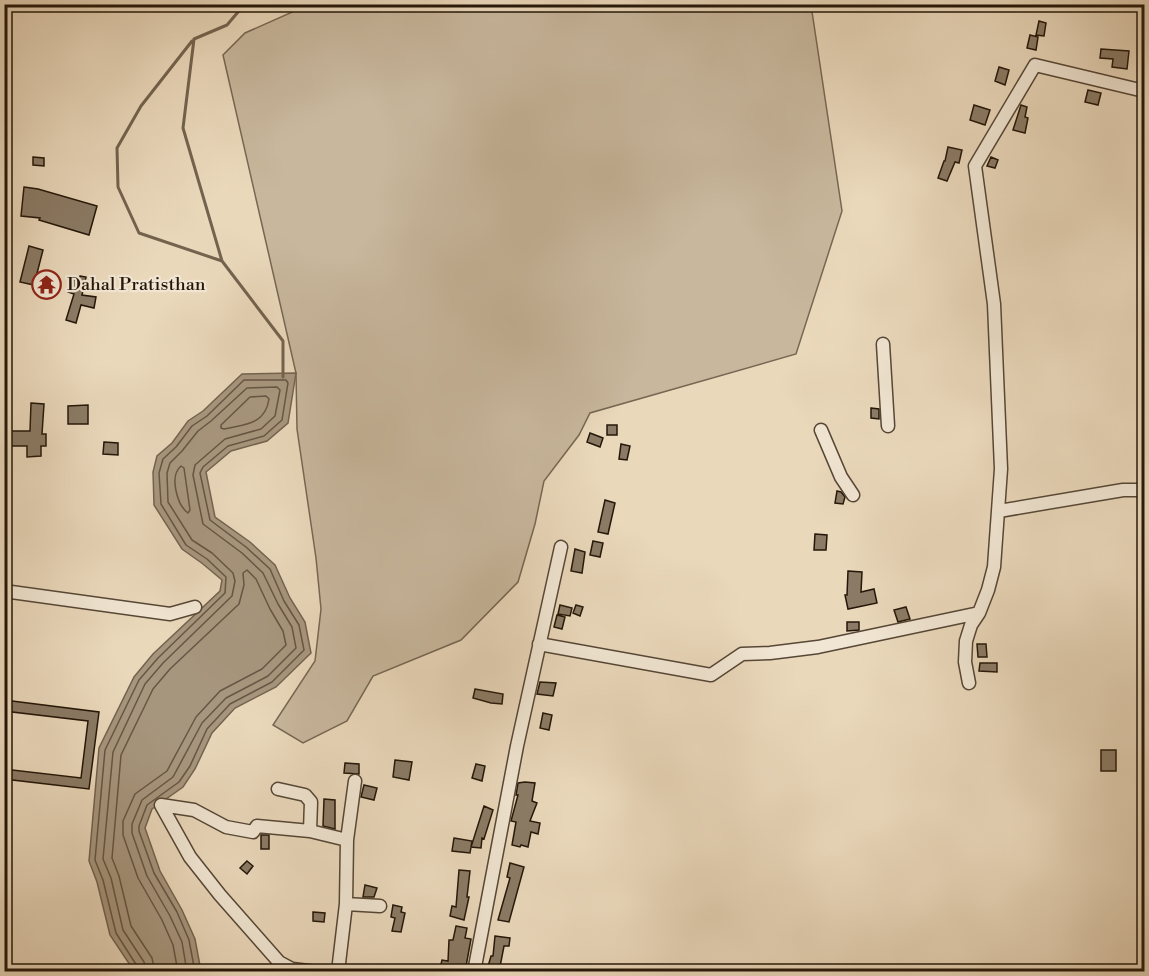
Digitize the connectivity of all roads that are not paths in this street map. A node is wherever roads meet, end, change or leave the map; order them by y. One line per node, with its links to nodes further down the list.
1 (1144, 91): 7 (street)
2 (884, 344): 3 (street)
3 (888, 426)
4 (821, 430): 6 (street)
5 (1144, 490): 7 (street)
6 (853, 495)
7 (999, 511): 11 (street)
8 (561, 547): 12 (street)
9 (4, 591): 10 (street)
10 (195, 607)
11 (979, 613): 12 (street); 13 (street)
12 (539, 644): 22 (street)
13 (969, 683)
14 (355, 781): 17 (street)
15 (278, 789): 16 (street)
16 (310, 831): 17 (street); 20 (street)
17 (347, 840): 18 (street)
18 (346, 904): 19 (street); 21 (street)
19 (380, 906)
20 (317, 972)
21 (341, 972)
22 (474, 972)

